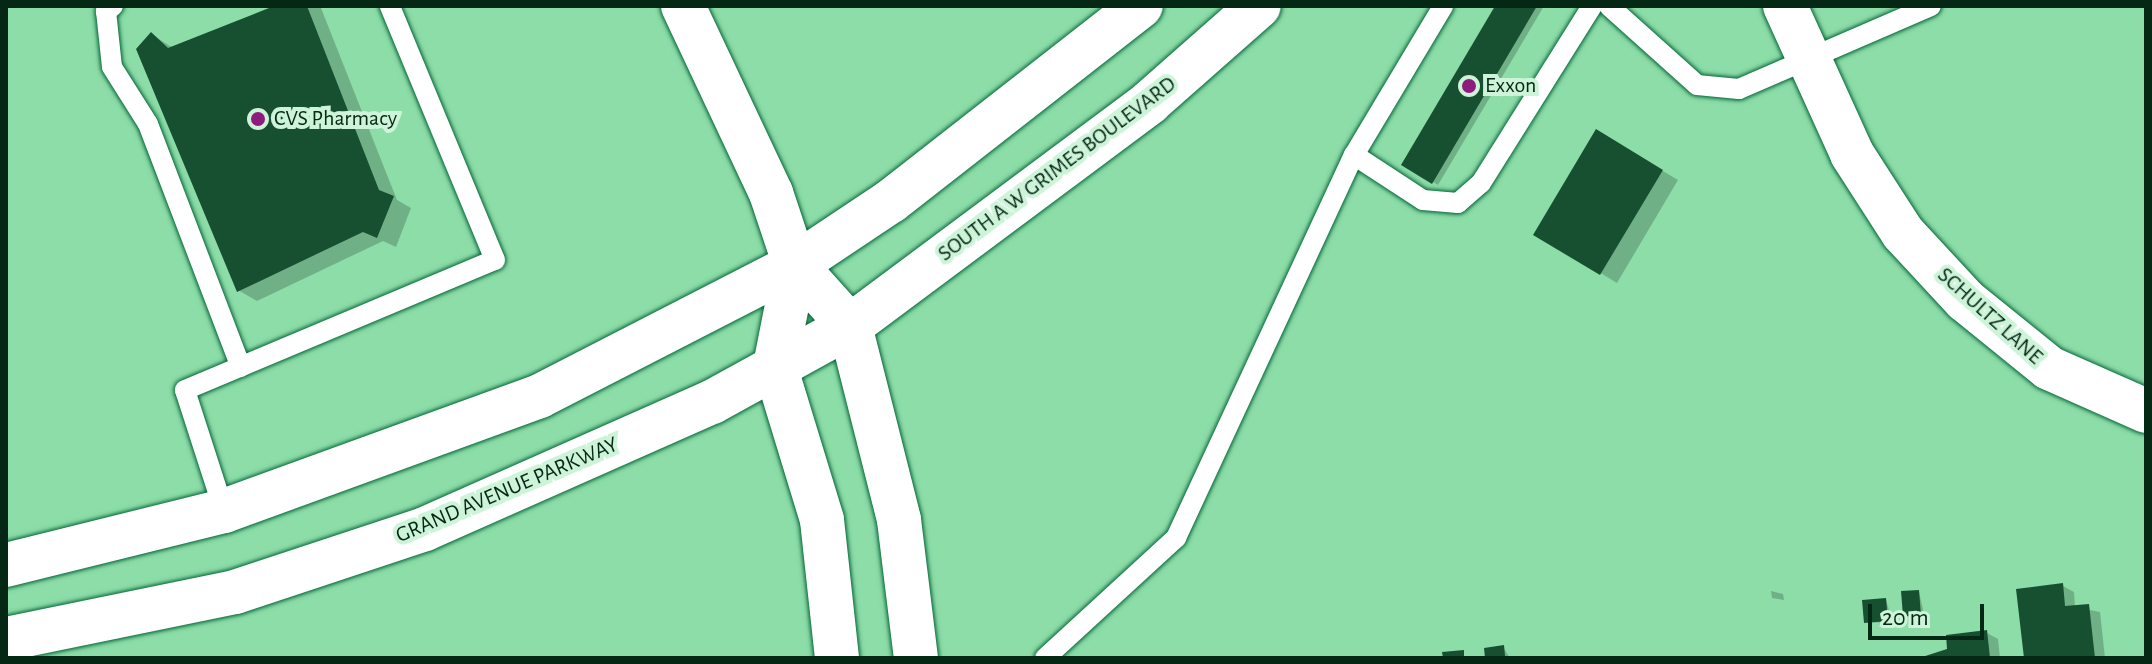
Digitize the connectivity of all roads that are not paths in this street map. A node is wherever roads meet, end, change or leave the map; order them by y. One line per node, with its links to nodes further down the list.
1 (113, 6): 16 (lane)
2 (390, 6): 16 (lane)
3 (683, 6): 13 (main road)
4 (1141, 6): 13 (main road)
5 (1259, 6): 14 (main road, SOUTH A W GRIMES BOULEVARD)
6 (1443, 6): 12 (lane)
7 (1592, 6): 12 (lane)
8 (1609, 6): 11 (lane)
9 (1785, 6): 11 (main road, SCHULTZ LANE)
10 (1931, 6): 11 (lane)
11 (1811, 60): 17 (main road, SCHULTZ LANE)
12 (1354, 155): 23 (lane)
13 (795, 265): 14 (main road); 15 (main road); 18 (main road)
14 (850, 326): 15 (main road, GRAND AVENUE PARKWAY); 22 (main road)
15 (775, 366): 20 (main road, GRAND AVENUE PARKWAY); 21 (main road)
16 (241, 367): 18 (lane)
17 (2146, 411)
18 (224, 511): 19 (main road)
19 (6, 565)
20 (6, 639)
21 (837, 658)
22 (916, 658)
23 (1045, 658)

